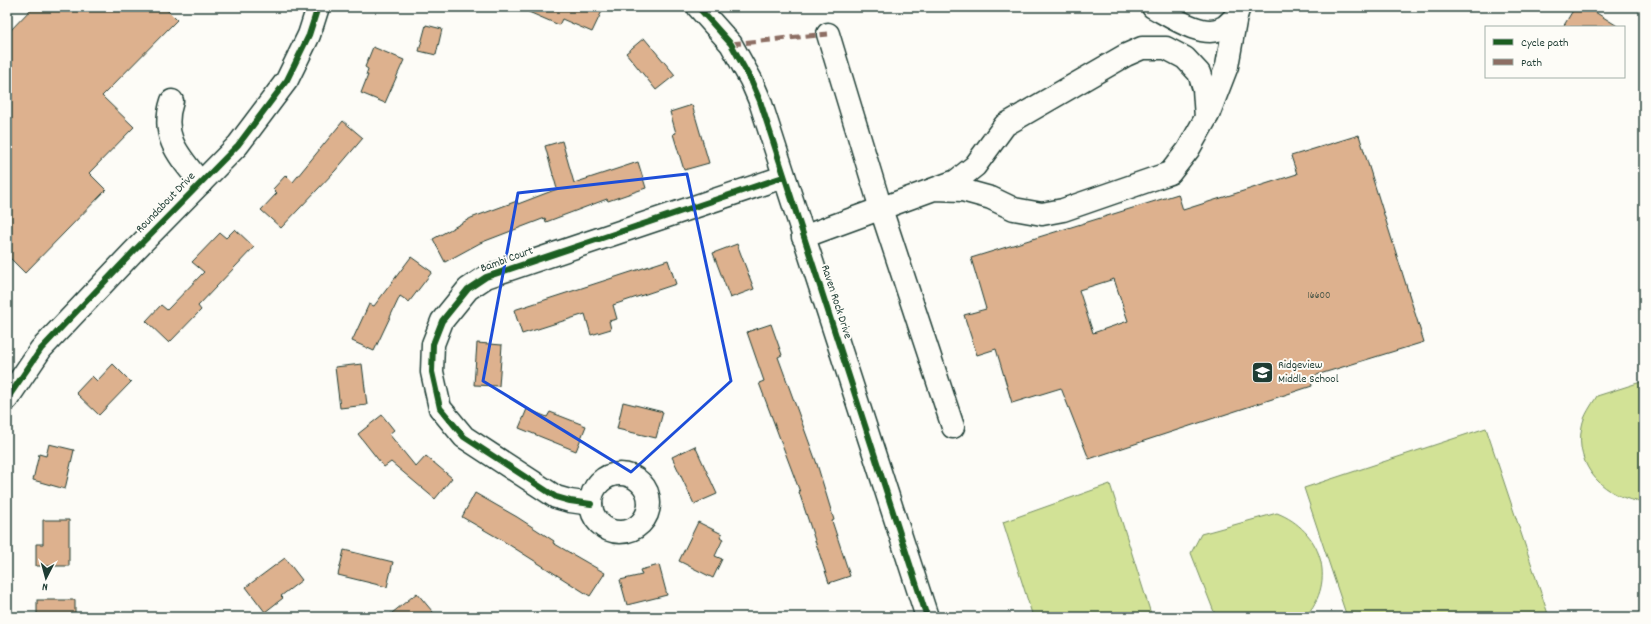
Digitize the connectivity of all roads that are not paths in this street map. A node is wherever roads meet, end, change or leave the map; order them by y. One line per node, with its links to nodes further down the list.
1 (318, 7): 9 (street, Roundabout Drive)
2 (698, 7): 8 (street, Raven Rock Drive)
3 (1153, 7): 4 (street)
4 (1238, 11): 7 (street)
5 (828, 34): 11 (street)
6 (172, 101): 9 (street)
7 (1206, 118): 10 (street); 10 (street)
8 (784, 177): 12 (street, Raven Rock Drive); 15 (street, Bambi Court)
9 (200, 183): 13 (street, Roundabout Drive)
10 (936, 189): 11 (street)
11 (881, 209): 12 (street); 14 (street)
12 (803, 237): 16 (street, Raven Rock Drive)
13 (7, 400)
14 (953, 427)
15 (591, 504)
16 (928, 617)

